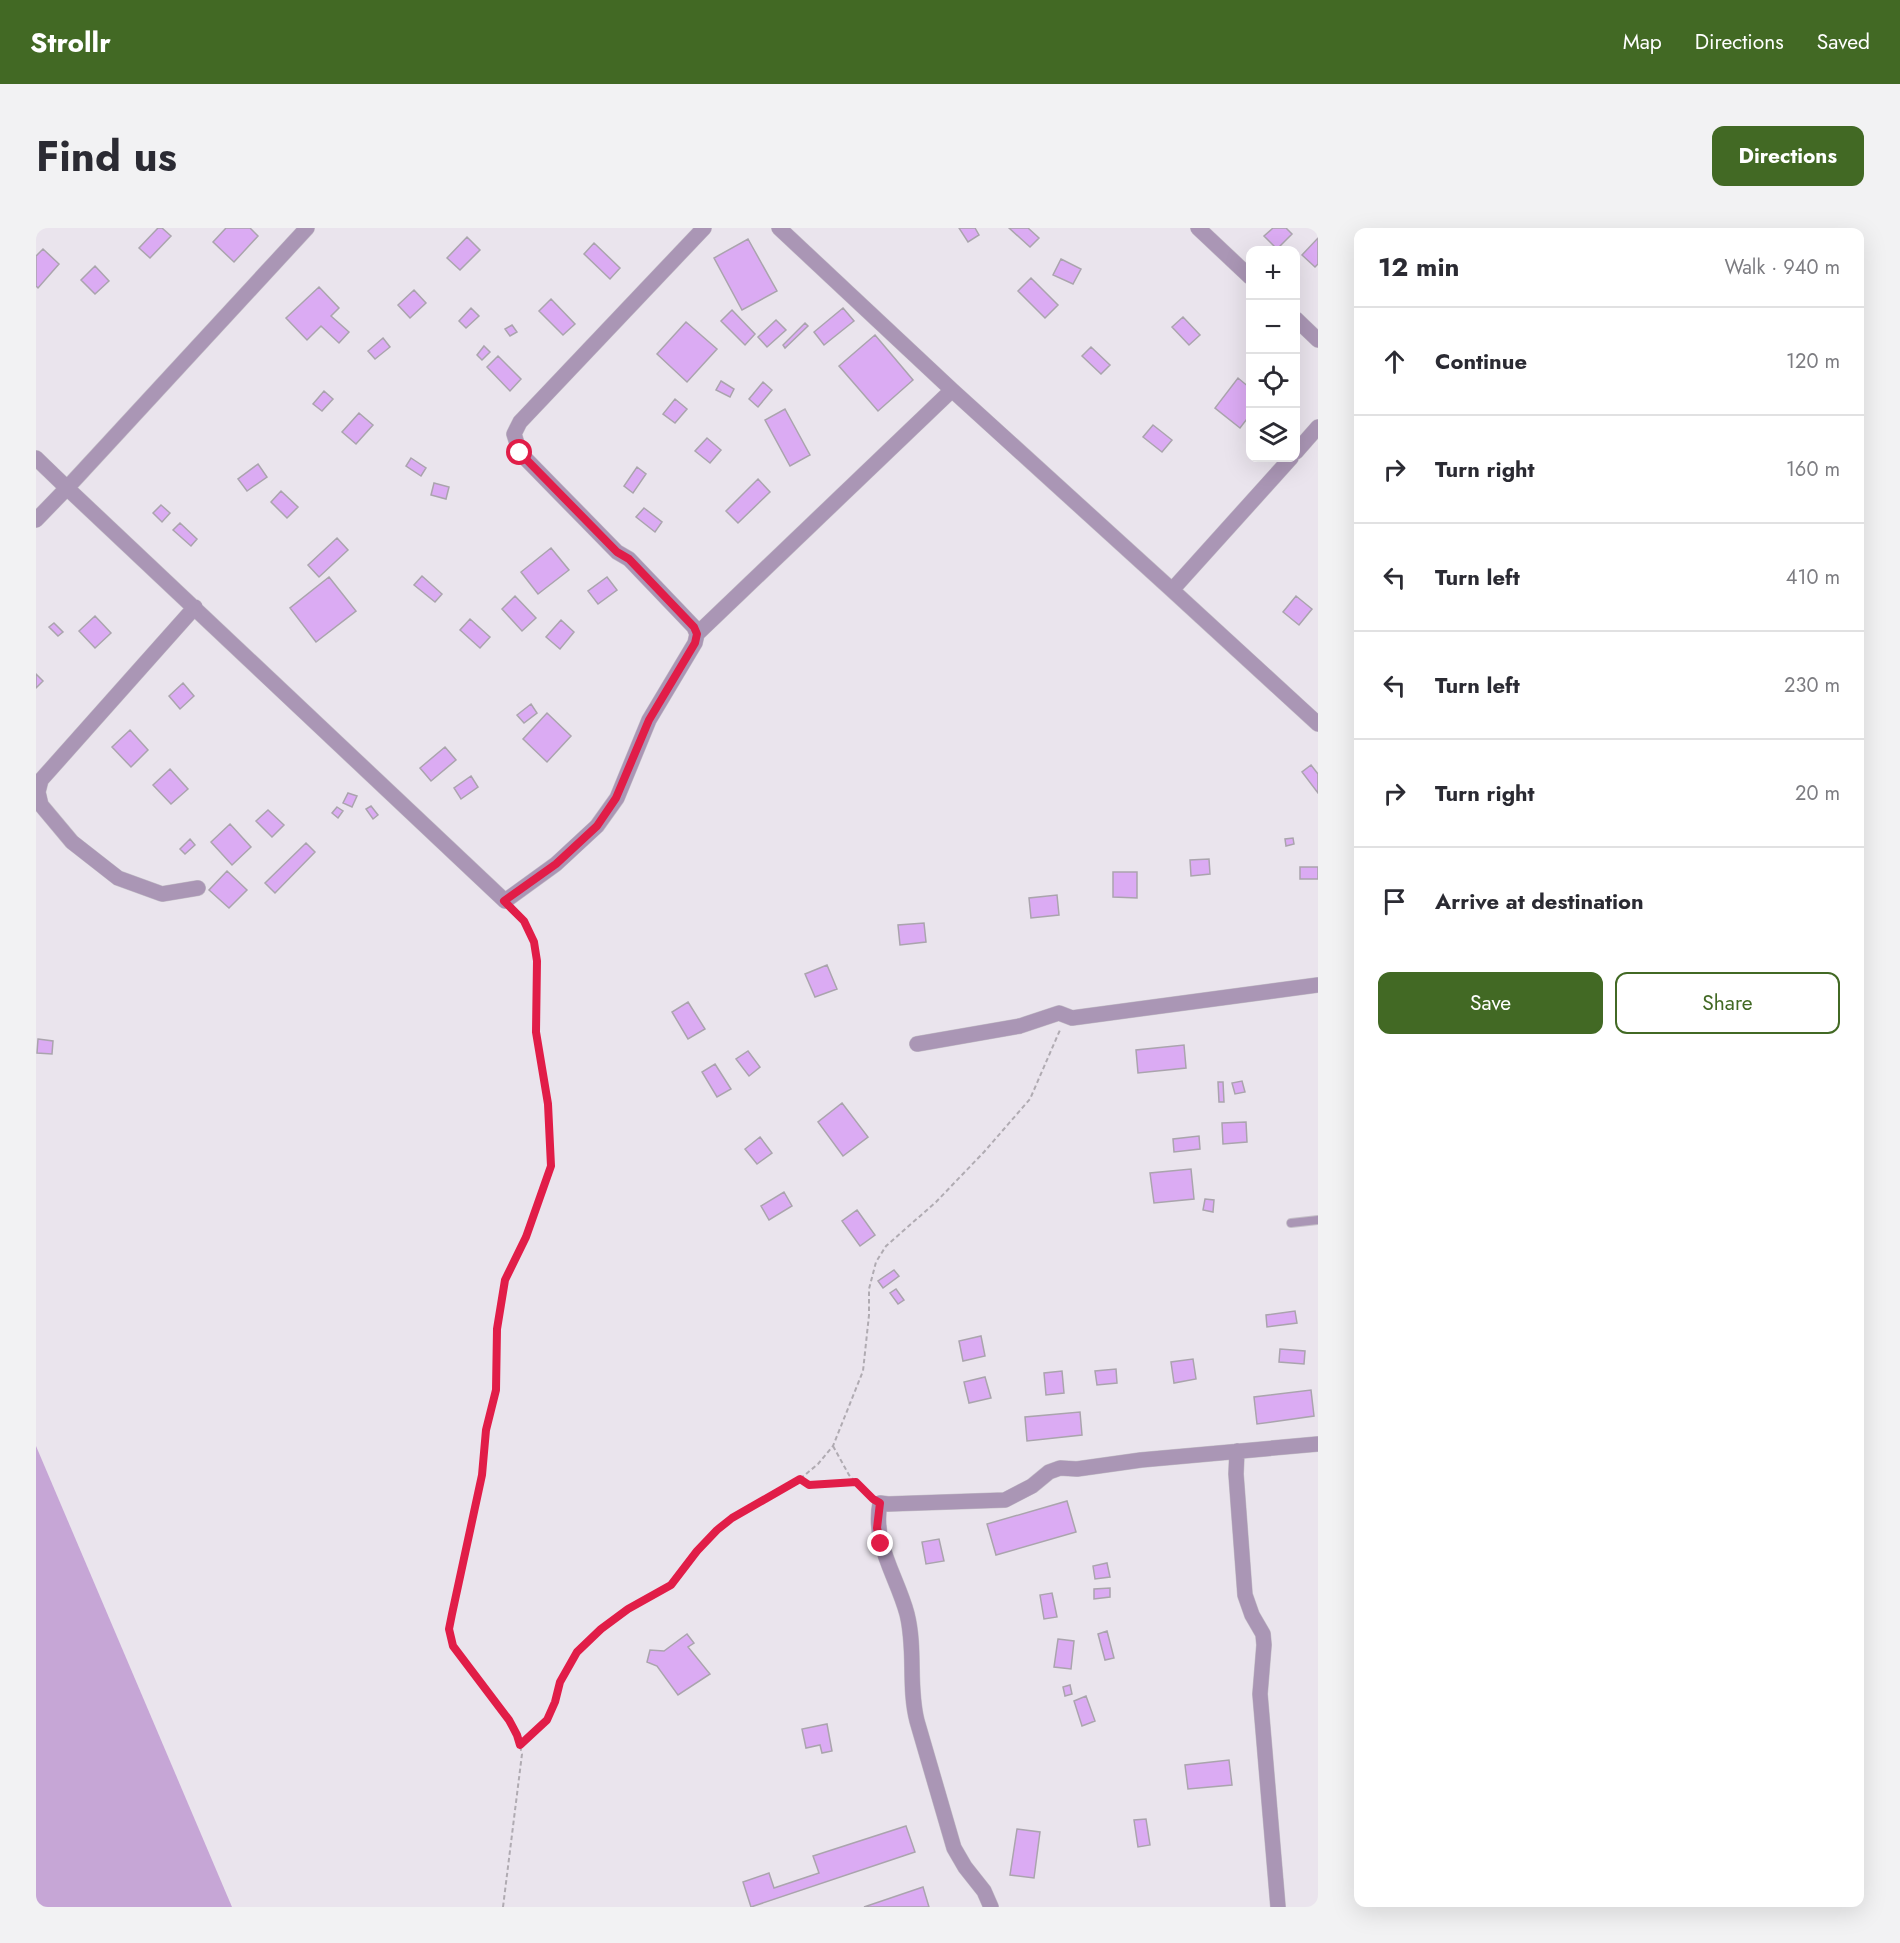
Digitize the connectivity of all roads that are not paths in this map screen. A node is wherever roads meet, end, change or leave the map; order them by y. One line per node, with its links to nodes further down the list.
1 (307, 228): 13 (street)
2 (704, 228): 17 (street)
3 (779, 228): 8 (street)
4 (1198, 228): 5 (street)
5 (1246, 272)
6 (1300, 323): 7 (street)
7 (1318, 340)
8 (952, 390): 15 (street); 17 (street)
9 (1318, 427): 10 (street)
10 (1300, 447)
11 (36, 458): 13 (street)
12 (1287, 462): 15 (street)
13 (67, 488): 14 (street); 16 (street)
14 (36, 520)
15 (1172, 590): 18 (street)
16 (195, 607): 17 (street); 19 (street)
17 (697, 634)
18 (1318, 724)
19 (198, 888)
20 (1318, 985): 21 (street)
21 (917, 1044)
22 (1318, 1220): 23 (lane)
23 (1291, 1223)
24 (1318, 1444): 25 (street)
25 (1237, 1451): 26 (street); 27 (street)
26 (991, 1907)
27 (1278, 1907)

